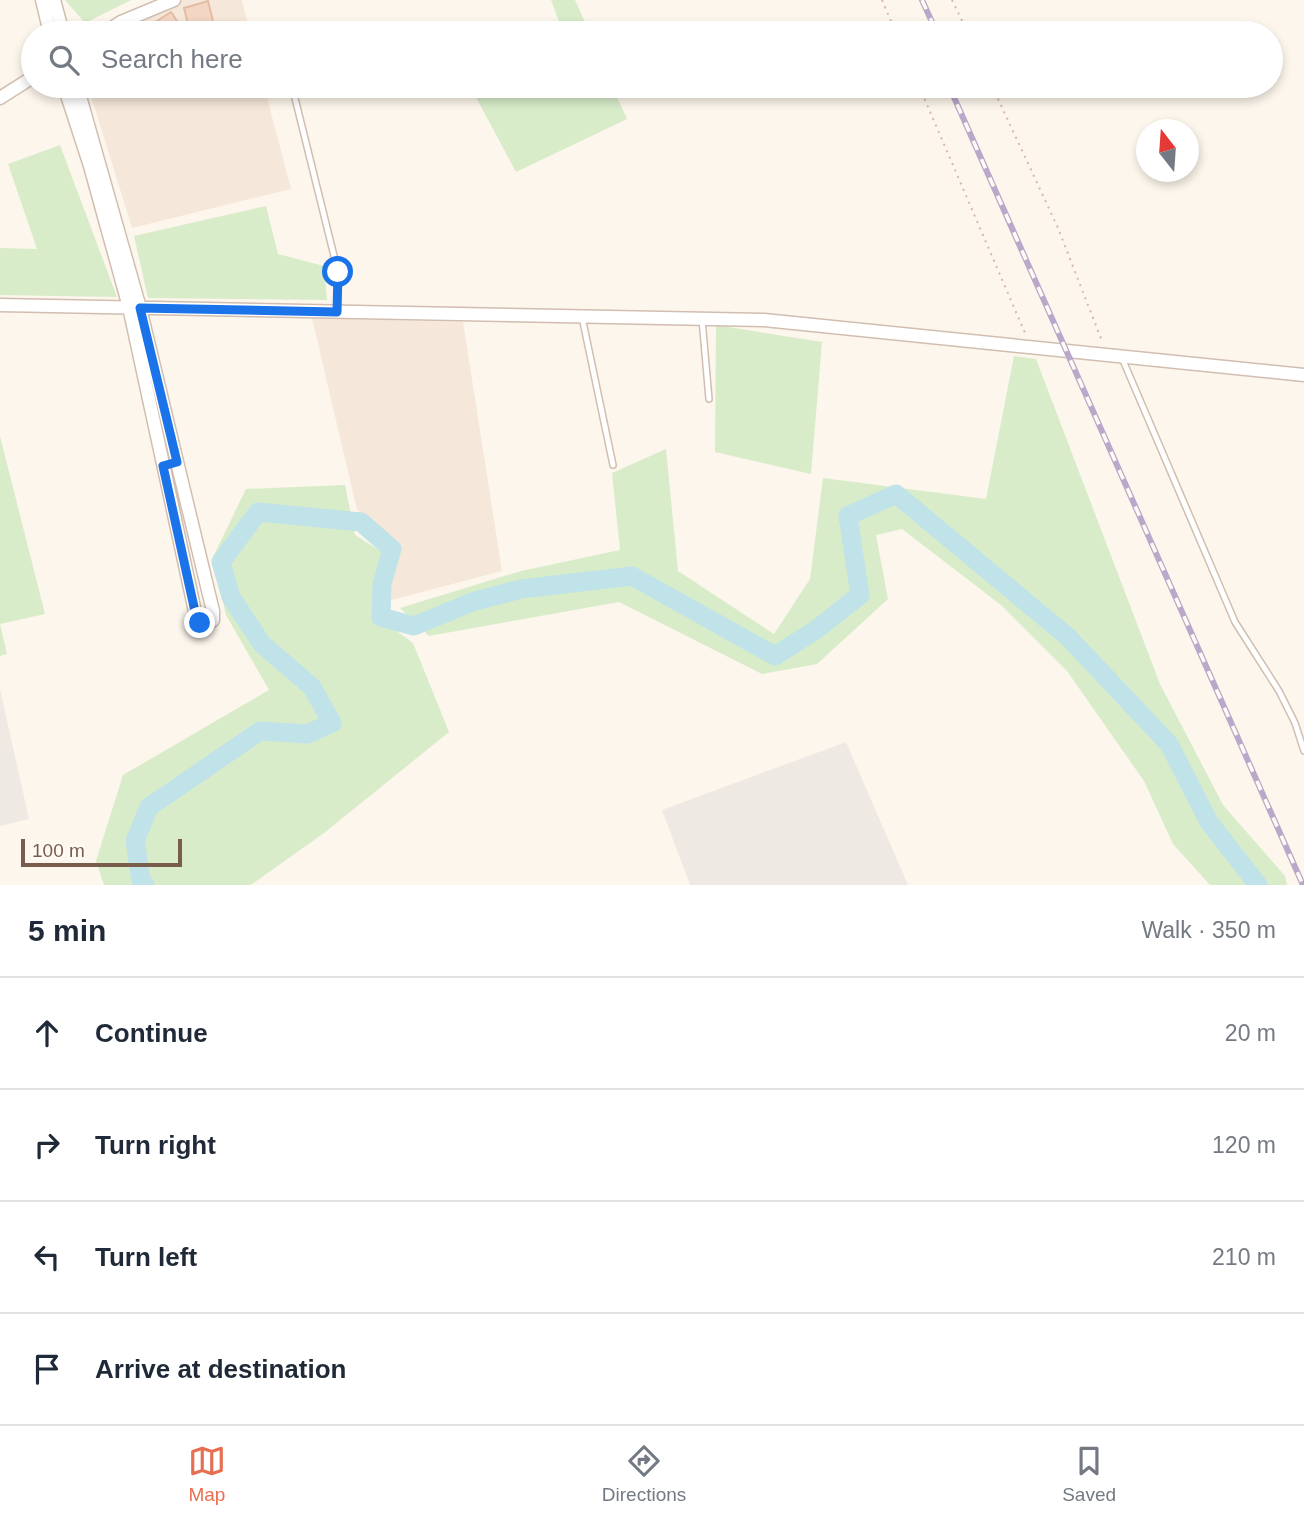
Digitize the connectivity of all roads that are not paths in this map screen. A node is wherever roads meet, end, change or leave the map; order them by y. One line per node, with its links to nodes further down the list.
1 (42, 0): 4 (street)
2 (54, 0): 5 (street)
3 (174, 0): 6 (street)
4 (47, 21)
5 (60, 21)
6 (123, 21)
7 (21, 84): 8 (street)
8 (2, 94)
9 (68, 98): 13 (street)
10 (80, 98): 13 (street)
11 (295, 98): 14 (lane)
12 (0, 305): 13 (street)
13 (135, 307): 14 (street); 20 (street); 22 (street)
14 (337, 312): 15 (street)
15 (582, 316): 16 (street); 21 (lane)
16 (702, 319): 17 (street); 19 (lane)
17 (1121, 356): 18 (street); 24 (lane)
18 (1304, 375)
19 (709, 399)
20 (177, 462): 22 (street); 22 (street)
21 (613, 465)
22 (163, 466)
23 (1302, 720): 24 (lane)
24 (1295, 723): 25 (lane)
25 (1304, 751)

